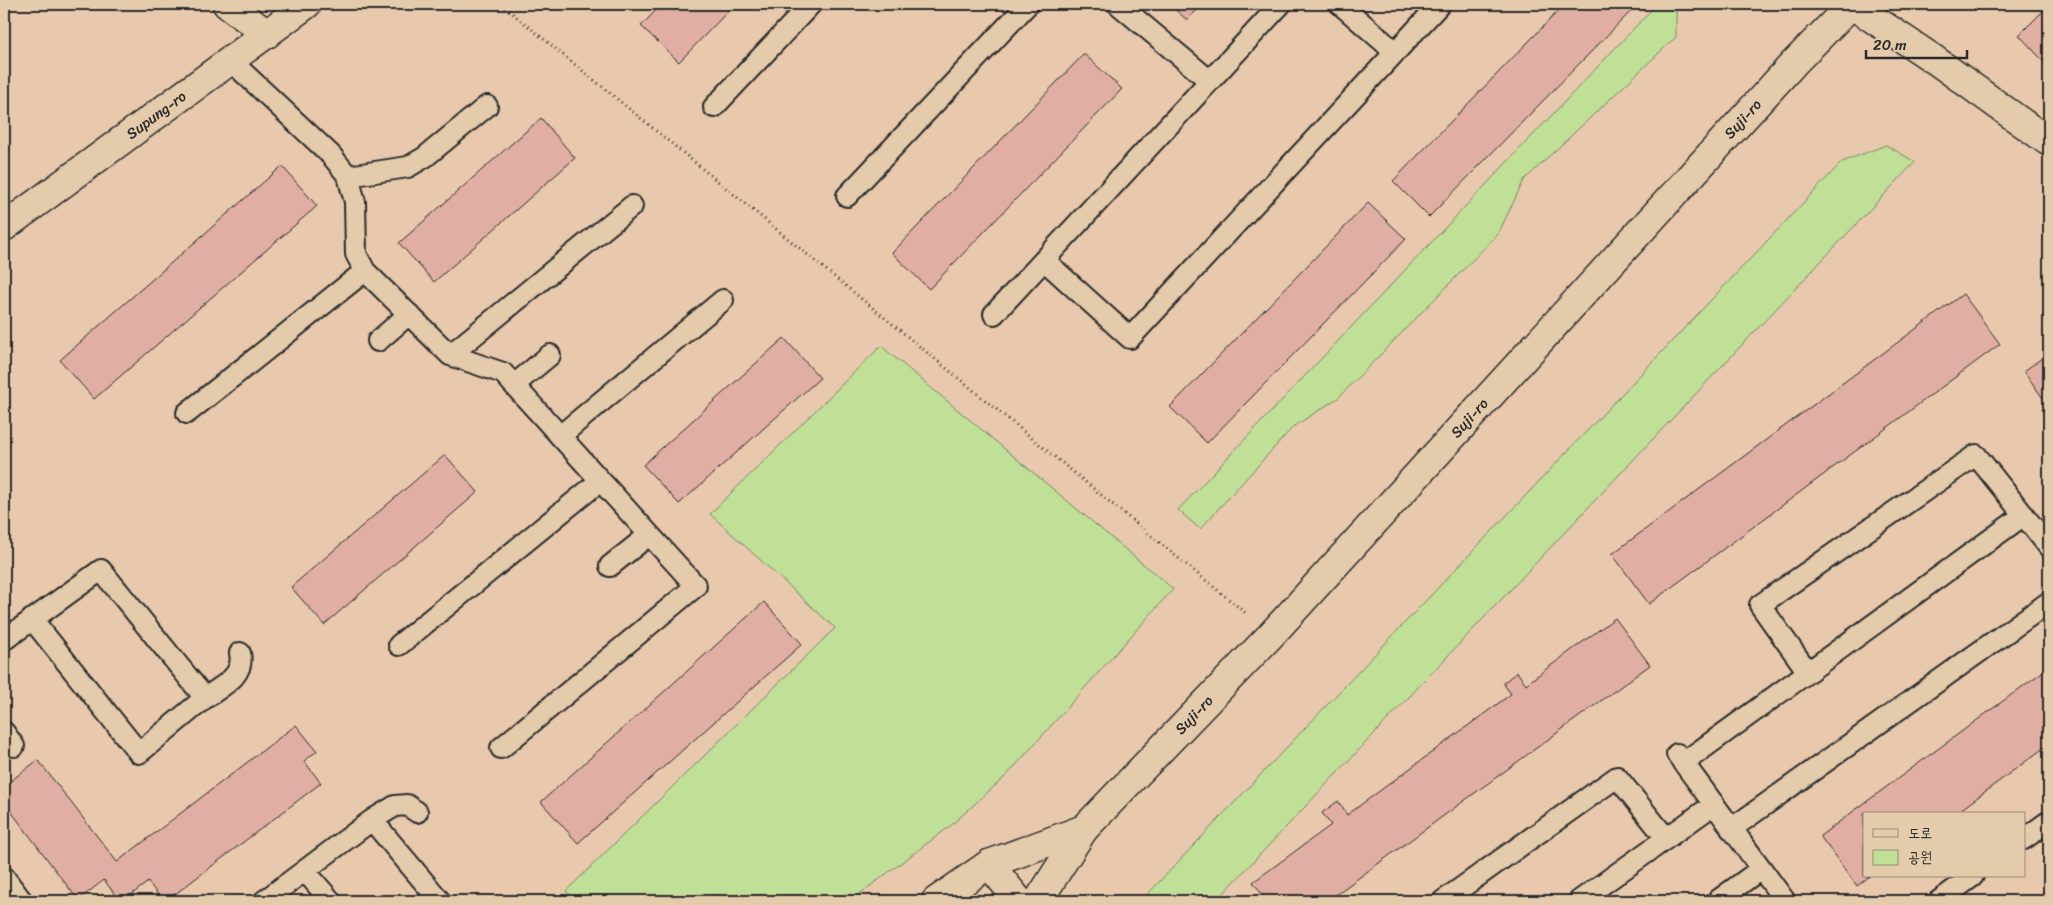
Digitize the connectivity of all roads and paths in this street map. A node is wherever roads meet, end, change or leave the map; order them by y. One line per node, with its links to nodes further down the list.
1 (226, 4): 11 (main road)
2 (307, 4): 11 (main road, Supung-ro)
3 (501, 4): 40 (path)
4 (811, 4): 16 (lane)
5 (1028, 4): 19 (lane)
6 (1118, 4): 14 (lane)
7 (1281, 4): 14 (lane)
8 (1340, 4): 12 (lane)
9 (1440, 4): 12 (lane)
10 (1851, 4): 17 (main road); 40 (main road, Suji-ro)
11 (267, 34): 13 (main road, Supung-ro)
12 (1395, 52): 22 (lane)
13 (231, 61): 18 (lane); 21 (main road, Supung-ro)
14 (1210, 81): 22 (lane)
15 (487, 106): 18 (lane)
16 (714, 107)
17 (2049, 142)
18 (348, 176): 23 (lane)
19 (847, 196)
20 (632, 206): 28 (lane)
21 (4, 227)
22 (1044, 260): 26 (lane)
23 (365, 271): 25 (lane); 31 (lane)
24 (723, 300): 32 (lane)
25 (408, 314): 27 (lane); 28 (lane)
26 (994, 314)
27 (378, 340)
28 (450, 355): 30 (lane)
29 (550, 355): 30 (lane)
30 (514, 385): 32 (lane)
31 (187, 413)
32 (560, 436): 33 (lane)
33 (600, 480): 35 (lane); 42 (lane)
34 (2024, 515): 36 (lane); 44 (lane); 44 (lane)
35 (649, 535): 37 (lane); 46 (lane)
36 (2049, 547)
37 (610, 566)
38 (2049, 602): 52 (lane)
39 (32, 619): 41 (lane); 45 (lane); 45 (lane)
40 (1271, 635): 51 (main road, Suji-ro)
41 (4, 640)
42 (399, 645)
43 (240, 653): 45 (lane)
44 (1808, 672): 47 (lane)
45 (205, 698)
46 (501, 748)
47 (1714, 804): 52 (lane); 53 (lane)
48 (417, 812): 49 (lane)
49 (372, 820): 57 (lane); 63 (lane)
50 (2049, 821): 54 (lane)
51 (1084, 829): 55 (main road, Suji-ro); 66 (main road, Suji-ro)
52 (1732, 829): 56 (lane)
53 (1666, 838): 67 (lane); 68 (lane)
54 (2026, 838)
55 (989, 864): 64 (main road, Suji-ro); 65 (main road)
56 (1761, 869): 69 (lane); 70 (lane)
57 (305, 870): 61 (lane); 62 (lane)
58 (4, 876): 60 (lane)
59 (1970, 878): 71 (lane)
60 (22, 901)
61 (264, 901)
62 (331, 901)
63 (440, 901)
64 (936, 901)
65 (1019, 901)
66 (1038, 901)
67 (1443, 901)
68 (1579, 901)
69 (1718, 901)
70 (1785, 901)
71 (1938, 901)

